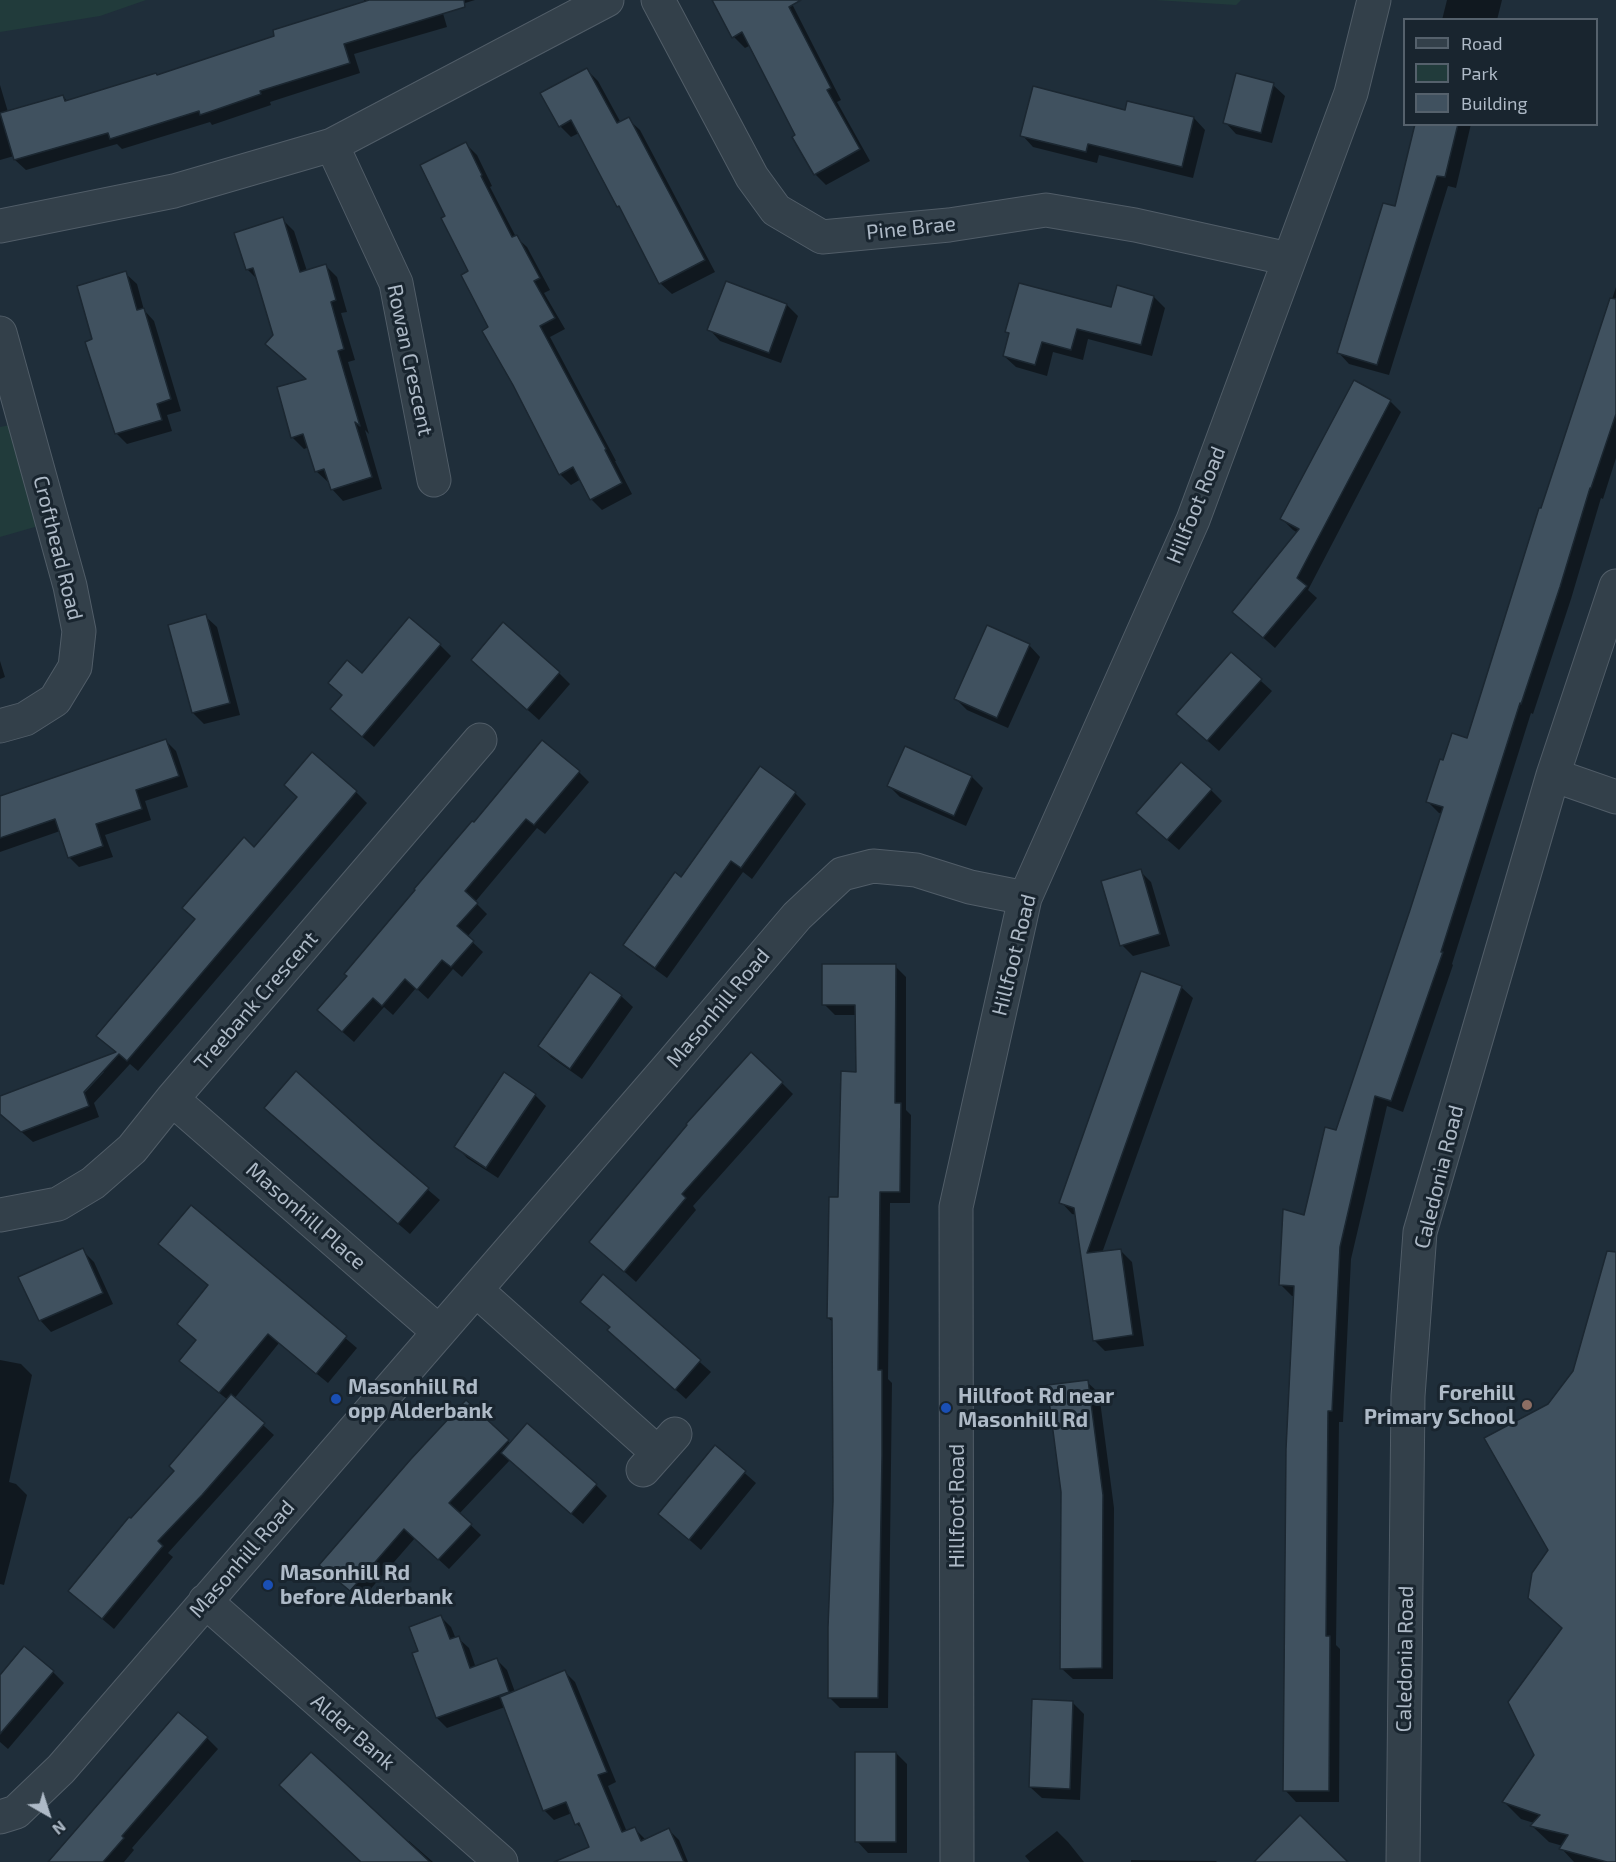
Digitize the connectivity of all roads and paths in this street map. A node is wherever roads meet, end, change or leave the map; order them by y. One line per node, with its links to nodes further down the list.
1 (607, 0): 4 (street)
2 (658, 0): 6 (street, Pine Brae)
3 (1374, 0): 6 (street, Hillfoot Road)
4 (332, 144): 5 (street); 8 (street, Rowan Crescent)
5 (0, 226)
6 (1289, 259): 14 (street, Hillfoot Road)
7 (0, 333): 10 (street, Crofthead Road)
8 (434, 480)
9 (1616, 586): 12 (street, Caledonia Road)
10 (0, 726)
11 (480, 740): 15 (street, Treebank Crescent)
12 (1553, 775): 13 (street); 24 (street, Caledonia Road)
13 (1616, 796)
14 (1025, 898): 17 (street, Masonhill Road); 23 (street, Hillfoot Road)
15 (172, 1099): 16 (street, Treebank Crescent); 18 (street, Masonhill Place)
16 (0, 1215)
17 (476, 1290): 18 (street, Masonhill Road); 19 (street)
18 (439, 1332): 20 (street, Masonhill Road)
19 (659, 1452)
20 (205, 1601): 21 (street, Masonhill Road); 22 (street, Alder Bank)
21 (0, 1817)
22 (501, 1862)
23 (957, 1862)
24 (1403, 1862)

